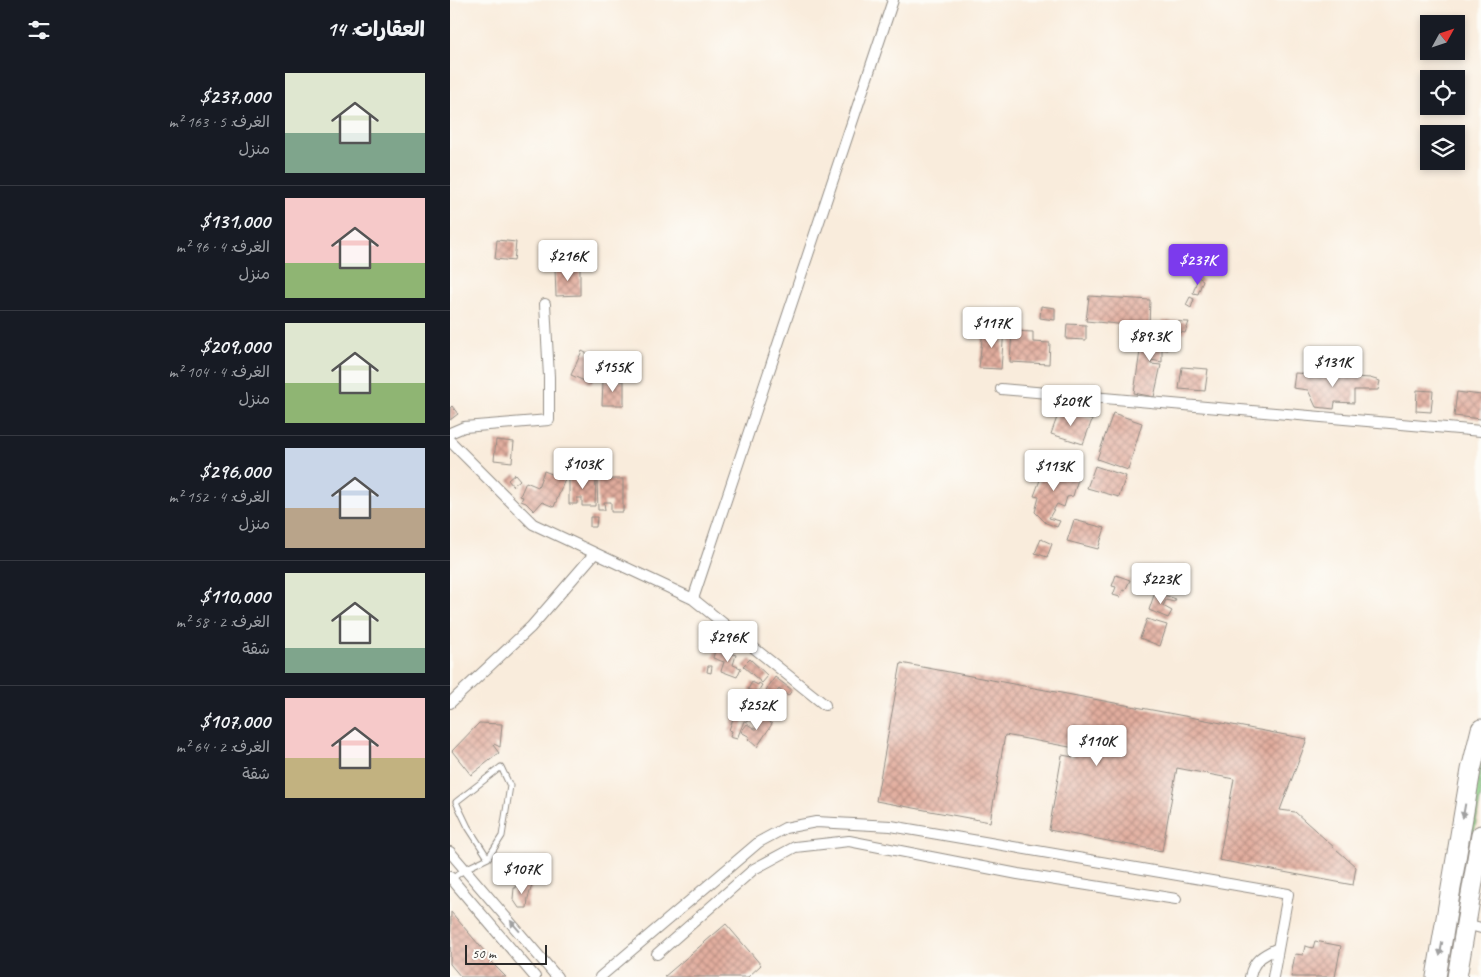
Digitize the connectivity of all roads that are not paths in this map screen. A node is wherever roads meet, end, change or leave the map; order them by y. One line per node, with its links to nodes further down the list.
1 (893, 0): 8 (street)
2 (545, 304): 5 (street)
3 (1001, 389): 4 (street)
4 (1481, 431)
5 (450, 432)
6 (450, 441): 7 (street)
7 (595, 553): 8 (street); 9 (street)
8 (693, 599): 10 (street)
9 (450, 703)
10 (825, 704)
11 (1481, 729): 28 (highway, one-way to 28)
12 (1481, 835): 20 (highway)
13 (450, 852): 15 (street)
14 (488, 858): 14 (lane); 15 (lane)
15 (465, 869): 16 (lane); 24 (street, one-way to 15)
16 (451, 878): 23 (street)
17 (715, 879): 18 (street); 21 (street); 25 (street)
18 (728, 892): 19 (street); 22 (street)
19 (1176, 899)
20 (1474, 926): 29 (highway)
21 (1278, 948): 26 (street); 27 (street)
22 (657, 954)
23 (534, 977)
24 (557, 977)
25 (600, 977)
26 (1250, 977)
27 (1273, 977)
28 (1436, 977)
29 (1457, 977)

